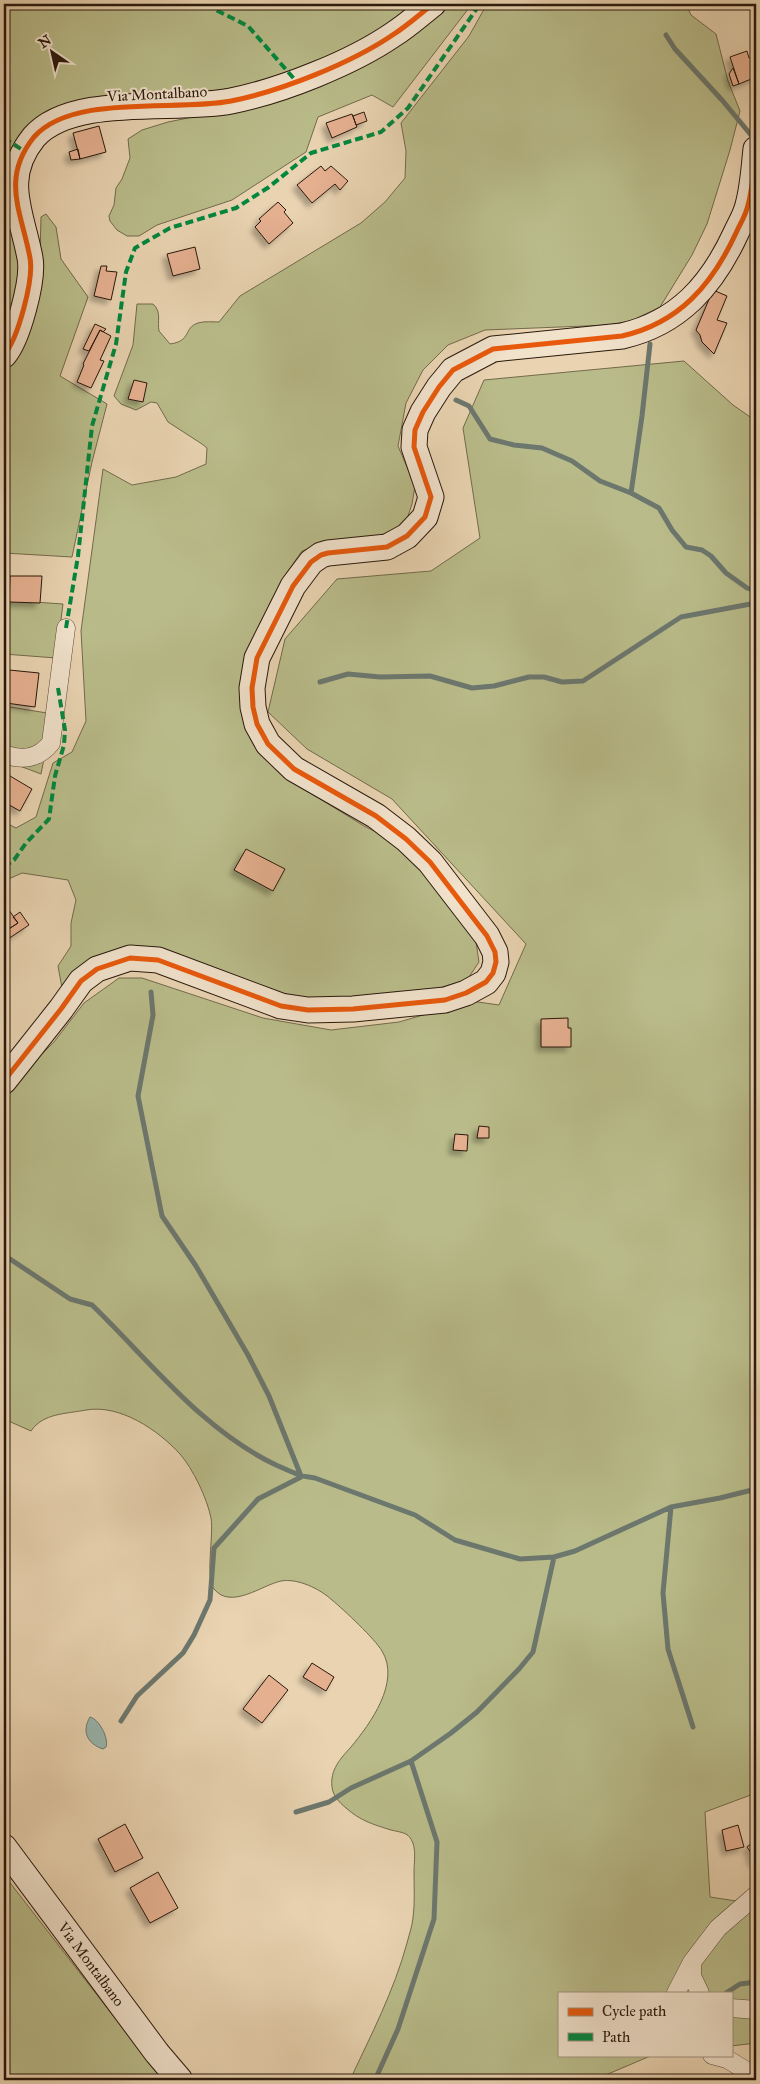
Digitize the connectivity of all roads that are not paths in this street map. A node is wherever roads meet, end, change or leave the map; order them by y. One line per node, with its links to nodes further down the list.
1 (433, 4): 3 (street, Via Montalbano)
2 (756, 149): 6 (street)
3 (4, 355)
4 (66, 628): 5 (street)
5 (4, 754)
6 (4, 1081)
7 (4, 1847): 15 (street, Via Montalbano)
8 (756, 1895): 9 (street)
9 (692, 1962): 10 (street); 11 (street)
10 (677, 1992)
11 (700, 1992)
12 (732, 2008): 13 (street)
13 (756, 2010)
14 (716, 2056): 16 (street)
15 (180, 2080)
16 (755, 2080)

